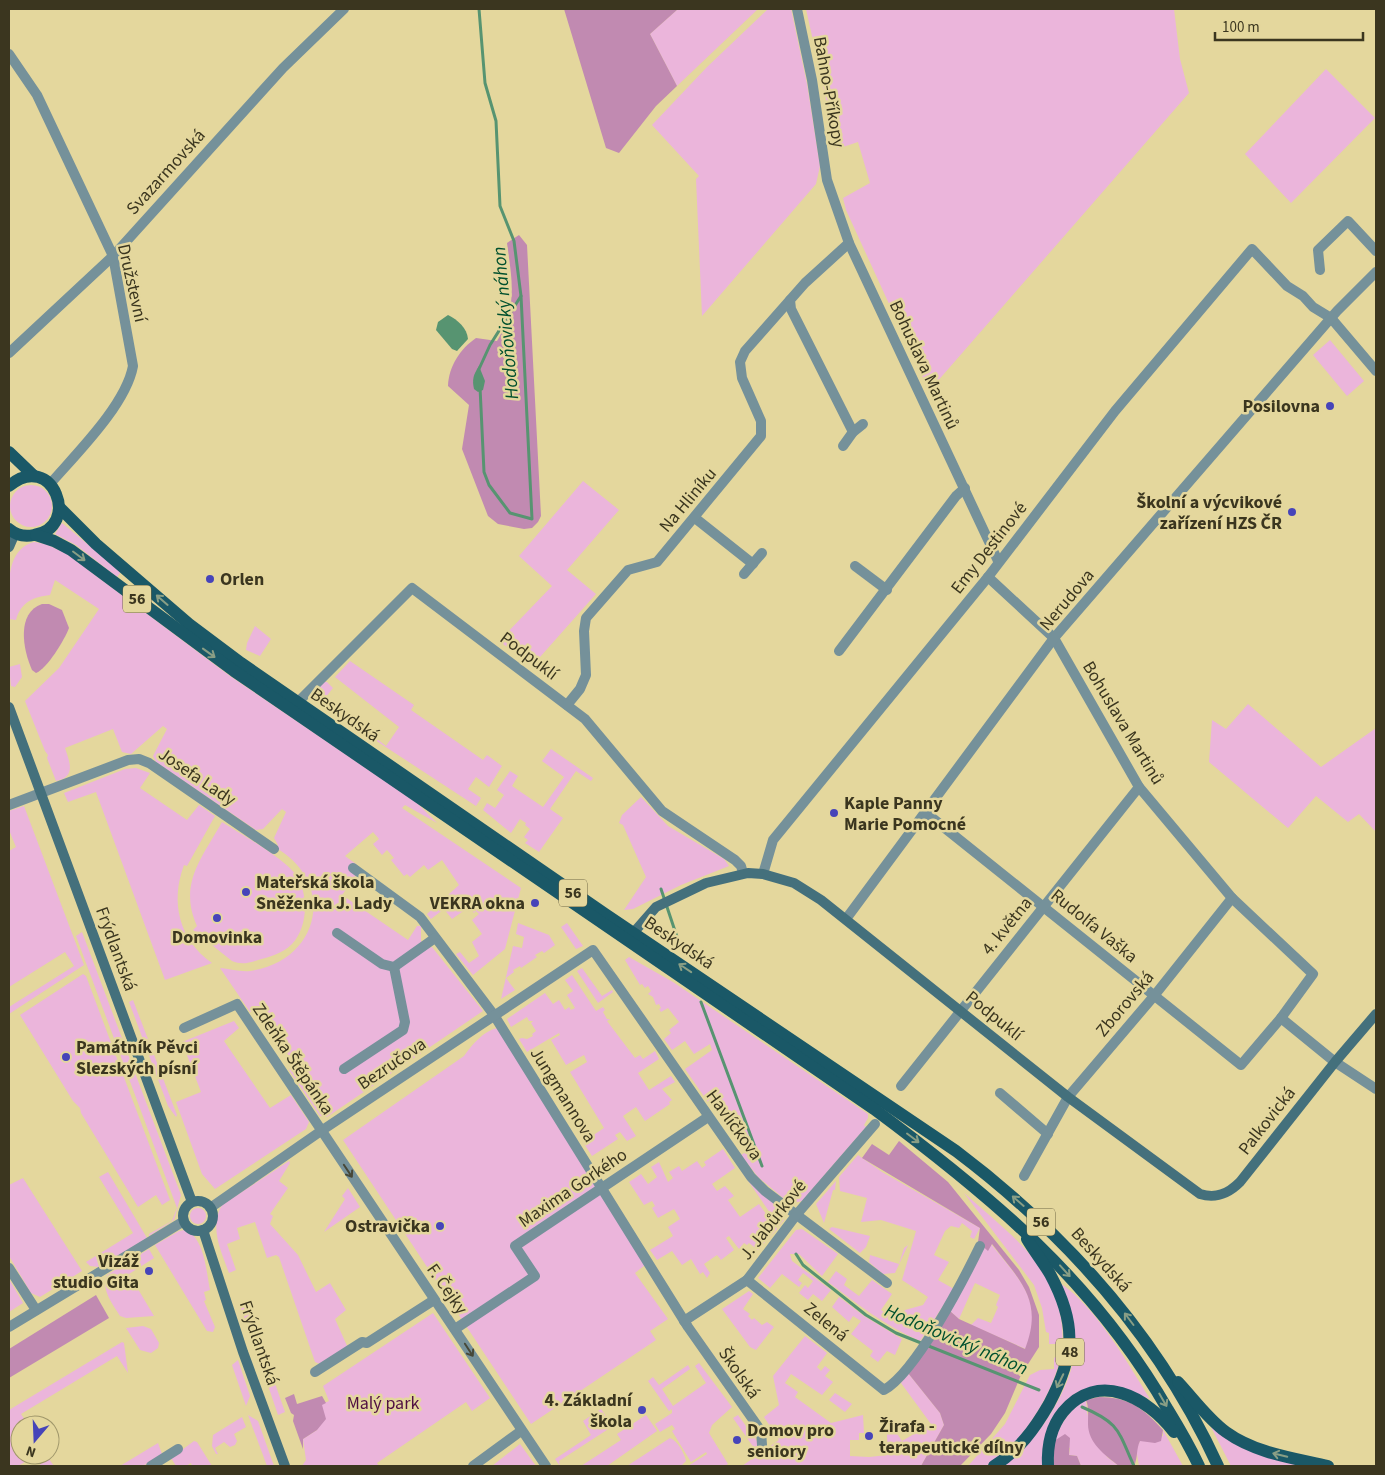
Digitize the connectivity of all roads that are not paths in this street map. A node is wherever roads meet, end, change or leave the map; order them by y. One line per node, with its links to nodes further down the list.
1 (344, 9): 7 (street, Svazarmovská)
2 (797, 9): 4 (street, Bahno-Příkopy)
3 (9, 54): 7 (street, Družstevní)
4 (827, 180): 5 (street, Bohuslava Martinů)
5 (849, 243): 10 (street, Na Hliníku); 21 (street, Bohuslava Martinů)
6 (1376, 251): 8 (street)
7 (113, 256): 12 (street, Svazarmovská); 19 (street, Družstevní)
8 (1320, 270)
9 (1376, 272): 11 (street, Nerudova)
10 (790, 300): 15 (street); 23 (street, Na Hliníku)
11 (1331, 318): 13 (street); 28 (street, Emy Destinové); 34 (street, Nerudova)
12 (9, 353)
13 (1376, 371)
14 (863, 424): 15 (street)
15 (853, 432): 16 (street)
16 (843, 446)
17 (9, 452): 18 (main road)
18 (34, 476): 19 (main road); 20 (main road)
19 (50, 484): 22 (main road, 56)
20 (9, 486)
21 (965, 488): 28 (street, Bohuslava Martinů); 33 (street)
22 (59, 507): 25 (main road); 37 (main road, Beskydská / 56, one-way to 22)
23 (695, 518): 29 (street); 36 (street, Na Hliníku)
24 (12, 531): 25 (main road, 56); 26 (street)
25 (36, 535): 37 (main road, Beskydská / 56, one-way to 37)
26 (9, 547)
27 (762, 553): 29 (street)
28 (998, 561): 32 (street, Emy Destinové)
29 (753, 564): 31 (street)
30 (855, 566): 33 (street)
31 (744, 574)
32 (988, 577): 34 (street, Bohuslava Martinů); 46 (street, Emy Destinové)
33 (887, 590): 35 (street)
34 (1054, 638): 39 (street, Bohuslava Martinů); 42 (street, Nerudova)
35 (839, 651)
36 (567, 705): 37 (street, Podpuklí); 45 (street, Podpuklí)
37 (293, 706): 51 (main road, Beskydská / 56)
38 (9, 707): 40 (street, Frýdlantská)
39 (1139, 787): 47 (street, Bohuslava Martinů); 48 (street, 4. května)
40 (40, 793): 41 (street); 43 (street, Josefa Lady); 74 (street, Frýdlantská)
41 (9, 805)
42 (926, 813): 48 (street, Rudolfa Vaška); 49 (street, Nerudova)
43 (274, 849)
44 (353, 868): 52 (street, Jungmannova)
45 (743, 873): 46 (street, Podpuklí); 51 (street, Podpuklí)
46 (763, 874): 49 (street, Podpuklí)
47 (1232, 898): 55 (street, Zborovská); 59 (street, Bohuslava Martinů)
48 (1043, 906): 55 (street, Rudolfa Vaška); 56 (street, 4. května)
49 (846, 919): 56 (street, Podpuklí)
50 (337, 933): 54 (street)
51 (630, 936): 78 (main road, Beskydská / 56, one-way to 78); 89 (main road, Beskydská / 56, one-way to 51)
52 (435, 938): 54 (street); 58 (street, Jungmannova)
53 (593, 950): 58 (street, Bezručova); 67 (street, Havlíčkova)
54 (394, 967): 62 (street)
55 (1154, 996): 59 (street, Rudolfa Vaška); 66 (street, Zborovská)
56 (962, 1011): 63 (street, 4. května); 66 (street, Podpuklí)
57 (1376, 1014): 61 (street, Palkovická)
58 (494, 1015): 69 (street, Bezručova); 72 (street, Jungmannova)
59 (1281, 1018): 61 (street)
60 (184, 1028): 69 (street, Zdeňka Štěpánka)
61 (1334, 1062): 64 (street); 73 (street, Palkovická)
62 (344, 1070)
63 (901, 1086)
64 (1376, 1089)
65 (1000, 1093): 70 (street)
66 (1068, 1096): 70 (street, Zborovská); 73 (street, Podpuklí)
67 (708, 1117): 72 (street, Maxima Gorkého); 76 (street, Havlíčkova)
68 (875, 1124): 76 (street, J. Jabůrkové)
69 (321, 1131): 75 (street, Bezručova); 84 (street, F. Čejky, one-way to 84)
70 (1048, 1134): 71 (street, Zborovská)
71 (1024, 1176)
72 (601, 1187): 86 (street, Jungmannova); 88 (street, Maxima Gorkého)
73 (1220, 1195)
74 (192, 1202): 75 (street); 77 (street)
75 (210, 1208): 79 (street)
76 (797, 1214): 82 (street, J. Jabůrkové); 83 (street, Havlíčkova)
77 (184, 1221): 79 (street); 85 (street)
78 (1018, 1224): 94 (main road, Beskydská / 56, one-way to 94); 99 (main road, 48, one-way to 99)
79 (203, 1230): 96 (street, Frýdlantská)
80 (980, 1246): 82 (street, Zelená)
81 (9, 1268): 85 (street)
82 (747, 1280): 86 (street, J. Jabůrkové)
83 (887, 1283)
84 (434, 1300): 88 (street, F. Čejky); 90 (street)
85 (36, 1310): 87 (street)
86 (684, 1321): 92 (street, Školská)
87 (9, 1327)
88 (455, 1329): 91 (street, F. Čejky, one-way to 91)
89 (1157, 1359): 101 (main road, Beskydská / 56); 102 (main road, one-way to 89)
90 (315, 1372)
91 (521, 1431): 97 (street); 98 (street, F. Čejky)
92 (762, 1445)
93 (178, 1449): 95 (street)
94 (1198, 1464): 100 (main road)
95 (151, 1466)
96 (285, 1466)
97 (473, 1466)
98 (546, 1466)
99 (994, 1466)
100 (1048, 1466)
101 (1218, 1466)
102 (1328, 1466)

